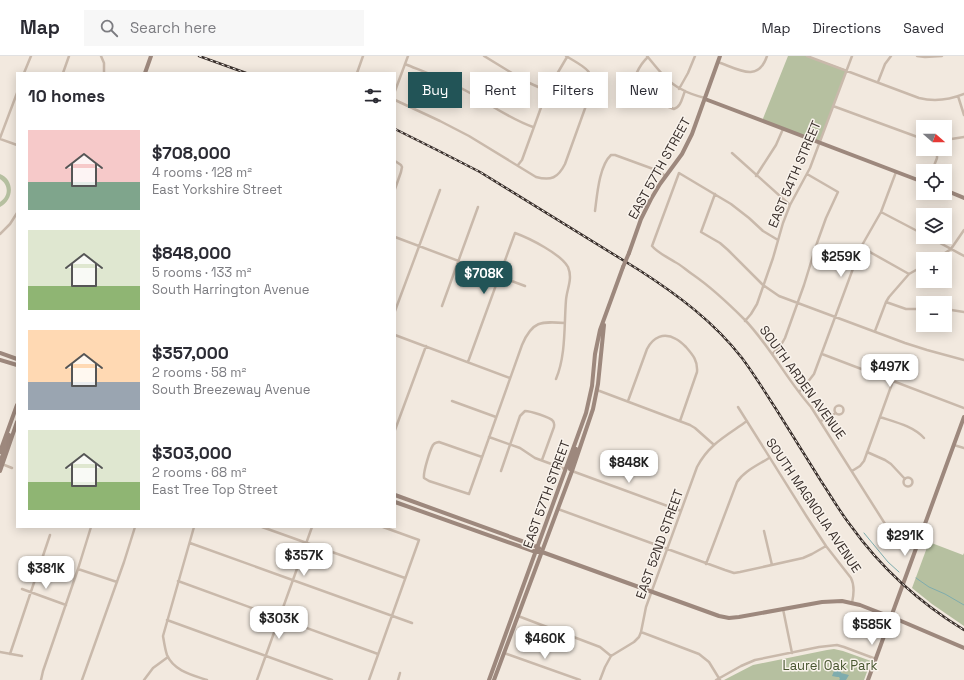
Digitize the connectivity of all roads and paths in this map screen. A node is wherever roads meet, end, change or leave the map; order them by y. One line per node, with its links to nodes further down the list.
1 (31, 56): 21 (street)
2 (69, 56): 22 (street)
3 (101, 56): 23 (street)
4 (151, 56): 24 (main road)
5 (363, 56): 25 (street)
6 (408, 56): 19 (street)
7 (484, 56): 28 (street)
8 (695, 56): 30 (street)
9 (720, 56): 18 (main road, EAST 57TH STREET)
10 (767, 56): 18 (street)
11 (809, 56): 20 (street)
12 (852, 56): 20 (street, EAST 54TH STREET)
13 (891, 56): 27 (street)
14 (918, 56): 15 (street)
15 (942, 56)
16 (566, 57): 26 (street); 50 (street)
17 (647, 57): 30 (street); 31 (street)
18 (718, 62): 35 (main road, EAST 57TH STREET)
19 (405, 64): 29 (street); 40 (street)
20 (847, 70): 27 (street); 37 (street, EAST 54TH STREET)
21 (24, 72)
22 (63, 72)
23 (104, 72)
24 (145, 72)
25 (357, 72)
26 (558, 72)
27 (878, 82): 34 (street)
28 (538, 87)
29 (396, 88)
30 (680, 89): 31 (street)
31 (685, 91): 35 (street)
32 (964, 94): 34 (street)
33 (16, 96): 44 (street)
34 (958, 96): 39 (street)
35 (705, 98): 41 (main road); 53 (main road, EAST 57TH STREET)
36 (396, 100): 50 (street)
37 (833, 106): 42 (street); 46 (street, EAST 54TH STREET)
38 (540, 108): 40 (street)
39 (964, 115)
40 (533, 127): 50 (street)
41 (784, 129): 46 (main road); 54 (street)
42 (916, 137)
43 (964, 137): 45 (street)
44 (0, 138): 47 (street)
45 (952, 139)
46 (819, 142): 51 (main road); 52 (street, EAST 54TH STREET)
47 (16, 145)
48 (732, 153): 54 (street)
49 (396, 162): 56 (street)
50 (518, 166)
51 (897, 172): 55 (main road); 64 (street)
52 (807, 174): 61 (street, EAST 54TH STREET); 84 (street)
53 (666, 176): 63 (street); 90 (main road, EAST 57TH STREET, bridge)
54 (756, 176): 61 (street)
55 (916, 179)
56 (396, 186)
57 (440, 190): 72 (street)
58 (952, 193): 60 (main road)
59 (715, 194): 70 (street); 73 (street, EAST 57TH STREET); 83 (street)
60 (964, 198)
61 (790, 204): 70 (street, EAST 54TH STREET)
62 (478, 207): 78 (street)
63 (595, 211)
64 (881, 212): 66 (street); 74 (street)
65 (16, 215): 68 (street)
66 (916, 230)
67 (964, 230): 75 (street)
68 (0, 234)
69 (396, 237): 72 (street)
70 (778, 240): 83 (street, EAST 54TH STREET)
71 (941, 244): 75 (street)
72 (419, 246): 78 (street); 86 (street)
73 (652, 246): 93 (street, SOUTH ARDEN AVENUE)
74 (861, 247): 80 (street); 92 (street)
75 (951, 249): 76 (street); 77 (street)
76 (946, 252)
77 (964, 256)
78 (458, 261): 81 (street); 87 (street)
79 (916, 270): 80 (street)
80 (909, 274): 85 (street)
81 (499, 276): 82 (street); 94 (street); 104 (street)
82 (525, 286)
83 (763, 286): 84 (street); 93 (street, EAST 54TH STREET)
84 (797, 302): 92 (street); 99 (street)
85 (886, 302): 88 (street); 95 (street)
86 (396, 305)
87 (442, 306)
88 (916, 309)
89 (952, 310): 91 (street)
90 (607, 312): 109 (main road, EAST 57TH STREET); 126 (main road, EAST 57TH STREET)
91 (964, 312)
92 (835, 316): 95 (street); 100 (street)
93 (746, 321): 99 (street, SOUTH ARDEN AVENUE)
94 (565, 323): 106 (street); 107 (street)
95 (876, 331): 103 (street)
96 (396, 335): 97 (street)
97 (426, 346): 104 (street); 125 (street)
98 (0, 353): 101 (main road)
99 (772, 354): 110 (street, SOUTH ARDEN AVENUE)
100 (822, 354): 108 (street); 110 (street)
101 (16, 359)
102 (0, 360): 105 (main road)
103 (964, 360)
104 (468, 362): 106 (street)
105 (16, 365)
106 (510, 378): 117 (street)
107 (556, 378)
108 (893, 381): 115 (street); 118 (street)
109 (597, 390): 112 (street); 143 (main road, EAST 57TH STREET)
110 (799, 392): 123 (street, SOUTH ARDEN AVENUE)
111 (452, 401): 117 (street)
112 (628, 402): 121 (street); 121 (street)
113 (738, 407): 122 (street, SOUTH MAGNOLIA AVENUE)
114 (16, 408): 120 (main road)
115 (964, 408)
116 (836, 413): 123 (street)
117 (496, 417): 127 (street)
118 (880, 417): 128 (street); 134 (street)
119 (964, 417): 131 (main road)
120 (11, 420): 133 (main road); 138 (main road)
121 (680, 420): 130 (street)
122 (747, 421): 130 (street, EAST 52ND STREET); 136 (street, SOUTH MAGNOLIA AVENUE)
123 (821, 421): 144 (street, SOUTH ARDEN AVENUE)
124 (16, 425): 138 (main road)
125 (396, 427)
126 (579, 433): 140 (main road, EAST 57TH STREET); 143 (main road)
127 (489, 437): 129 (street); 135 (street)
128 (924, 438)
129 (510, 444): 137 (street); 137 (street); 142 (street)
130 (713, 444): 149 (street, EAST 52ND STREET)
131 (954, 445): 132 (street); 162 (main road)
132 (964, 448)
133 (0, 452)
134 (867, 452): 144 (street); 145 (street)
135 (482, 457): 135 (street)
136 (770, 458): 160 (street, SOUTH MAGNOLIA AVENUE); 166 (street)
137 (542, 460): 140 (street)
138 (2, 464): 139 (street); 141 (main road)
139 (12, 468)
140 (566, 469): 161 (main road, EAST 57TH STREET)
141 (0, 471)
142 (501, 471)
143 (572, 471): 148 (main road, EAST 57TH STREET); 149 (street)
144 (852, 471): 162 (street, SOUTH ARDEN AVENUE)
145 (905, 479)
146 (396, 495): 161 (main road)
147 (396, 502): 164 (main road)
148 (557, 509): 163 (street); 165 (main road, EAST 57TH STREET)
149 (681, 511): 163 (street, EAST 52ND STREET)
150 (91, 528): 168 (street)
151 (135, 528): 172 (street)
152 (194, 528): 158 (street)
153 (265, 528): 159 (street)
154 (312, 528): 159 (street)
155 (386, 528): 169 (street)
156 (764, 531): 167 (street)
157 (50, 535): 174 (street)
158 (190, 543): 170 (street); 171 (street)
159 (306, 543): 169 (street); 171 (street)
160 (826, 546): 167 (street); 176 (street, SOUTH MAGNOLIA AVENUE)
161 (538, 547): 164 (main road, EAST 57TH STREET); 165 (main road)
162 (917, 547): 181 (main road)
163 (667, 549): 166 (street); 175 (street, EAST 52ND STREET)
164 (536, 552): 165 (main road); 207 (main road, EAST 57TH STREET)
165 (542, 552): 175 (main road); 180 (main road, EAST 57TH STREET)
166 (706, 564): 167 (street)
167 (772, 565)
168 (78, 569): 172 (street); 177 (street)
169 (405, 578): 179 (street)
170 (178, 581): 182 (street); 183 (street)
171 (293, 581): 179 (street); 182 (street)
172 (117, 582): 200 (street)
173 (22, 589): 174 (street)
174 (31, 592): 177 (street); 190 (street)
175 (652, 592): 178 (main road); 185 (street, EAST 52ND STREET)
176 (852, 603): 178 (main road); 181 (main road)
177 (66, 604): 199 (street)
178 (783, 609): 189 (street)
179 (392, 616): 184 (street); 191 (street)
180 (518, 616): 188 (main road, EAST 57TH STREET); 193 (street)
181 (892, 617): 186 (main road); 196 (main road)
182 (280, 618): 191 (street); 195 (street)
183 (167, 620): 194 (street); 195 (street)
184 (412, 624)
185 (641, 632): 193 (street); 198 (street)
186 (964, 648)
187 (0, 652): 190 (street)
188 (504, 653): 208 (main road, EAST 57TH STREET); 209 (street)
189 (792, 653): 196 (street); 198 (street)
190 (10, 654): 192 (street)
191 (378, 654): 205 (street)
192 (22, 656)
193 (611, 656): 210 (street)
194 (168, 657): 201 (street); 202 (street)
195 (266, 657): 203 (street); 204 (street)
196 (876, 659): 211 (main road)
197 (400, 673): 206 (street)
198 (718, 679)
199 (41, 680)
200 (82, 680)
201 (144, 680)
202 (207, 680)
203 (257, 680)
204 (332, 680)
205 (369, 680)
206 (398, 680)
207 (489, 680)
208 (494, 680)
209 (580, 680)
210 (600, 680)
211 (868, 680)

